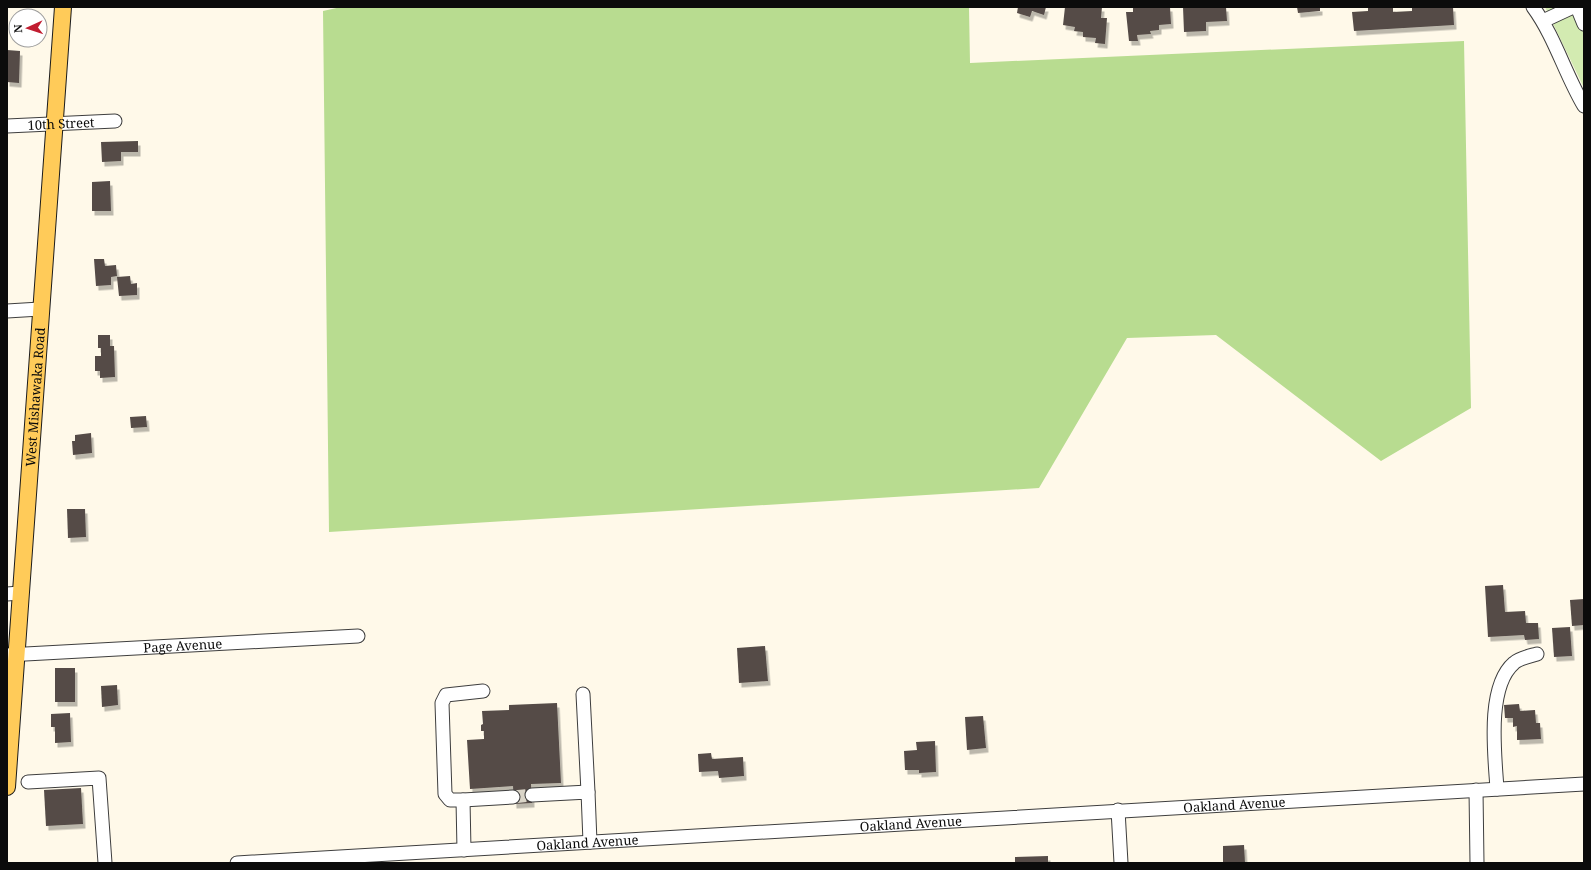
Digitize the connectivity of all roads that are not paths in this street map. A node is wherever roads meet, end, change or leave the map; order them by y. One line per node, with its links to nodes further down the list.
1 (62, 7): 9 (main road, West Mishawaka Road)
2 (1533, 7): 5 (street)
3 (1573, 7): 5 (street)
4 (1576, 7): 6 (street)
5 (1543, 21): 7 (street)
6 (1584, 24)
7 (1584, 106)
8 (115, 121): 9 (street, 10th Street)
9 (54, 123): 10 (street, 10th Street); 11 (main road, West Mishawaka Road)
10 (7, 126)
11 (40, 309): 12 (street); 13 (main road, West Mishawaka Road)
12 (7, 311)
13 (14, 594): 16 (main road, West Mishawaka Road)
14 (358, 636): 16 (street, Page Avenue)
15 (1537, 654): 22 (street)
16 (12, 655): 21 (main road, West Mishawaka Road)
17 (483, 691): 27 (street)
18 (583, 694): 24 (street)
19 (28, 782): 31 (street)
20 (1584, 784): 22 (street, Oakland Avenue)
21 (7, 787)
22 (1497, 789): 23 (street, Oakland Avenue)
23 (1476, 790): 28 (street, Oakland Avenue); 34 (street)
24 (588, 792): 25 (street); 29 (street)
25 (532, 795)
26 (513, 797): 27 (street)
27 (463, 800): 30 (street)
28 (1118, 810): 29 (street, Oakland Avenue); 33 (street)
29 (590, 842): 30 (street, Oakland Avenue)
30 (464, 850): 32 (street, Oakland Avenue)
31 (105, 863)
32 (239, 863)
33 (1121, 863)
34 (1476, 863)

